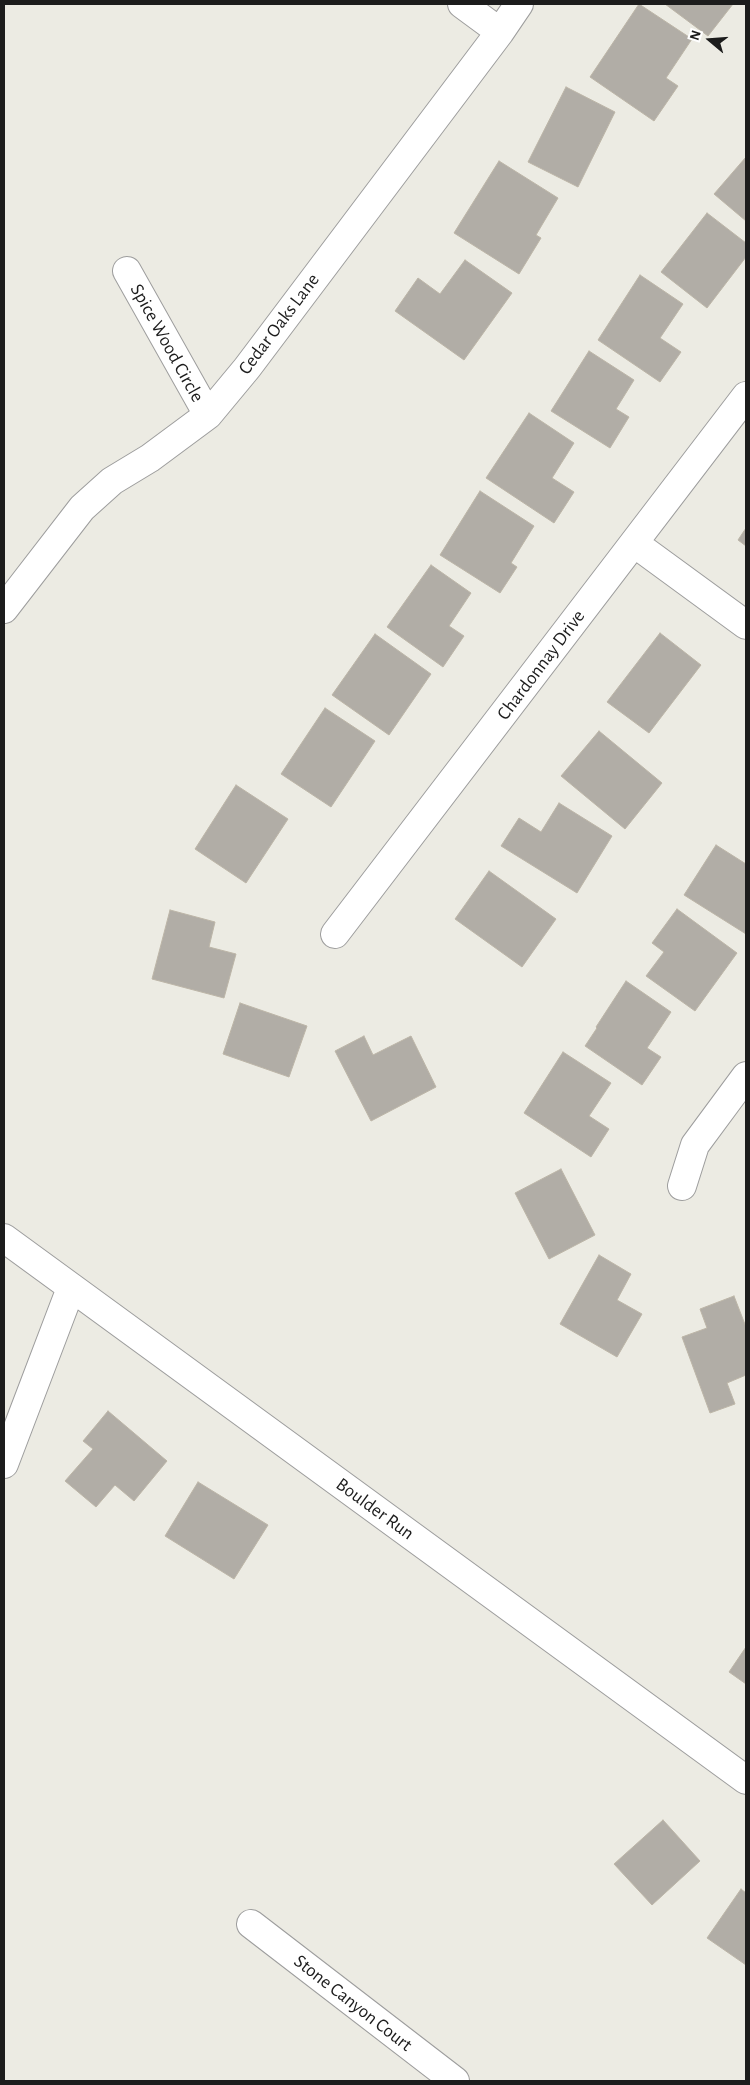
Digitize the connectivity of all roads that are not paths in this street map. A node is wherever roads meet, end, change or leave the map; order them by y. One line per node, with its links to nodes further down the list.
1 (462, 4): 3 (street)
2 (519, 4): 3 (street, Cedar Oaks Lane)
3 (500, 32): 6 (street, Cedar Oaks Lane)
4 (127, 271): 6 (street, Spice Wood Circle)
5 (746, 396): 7 (street, Chardonnay Drive)
6 (208, 415): 8 (street, Cedar Oaks Lane)
7 (634, 543): 9 (street); 10 (street, Chardonnay Drive)
8 (4, 610)
9 (746, 625)
10 (335, 934)
11 (746, 1076): 12 (street)
12 (682, 1186)
13 (4, 1238): 14 (street, Boulder Run)
14 (71, 1288): 15 (street); 16 (street, Boulder Run)
15 (4, 1464)
16 (746, 1780)
17 (251, 1924): 18 (street, Stone Canyon Court)
18 (455, 2081)

